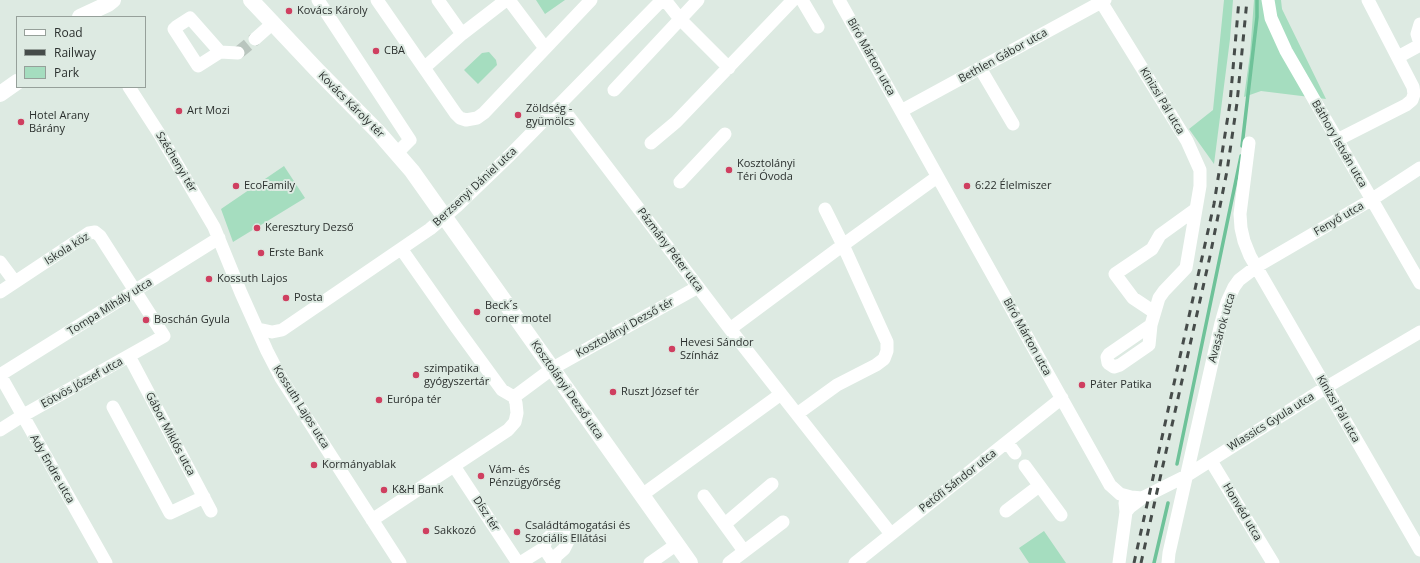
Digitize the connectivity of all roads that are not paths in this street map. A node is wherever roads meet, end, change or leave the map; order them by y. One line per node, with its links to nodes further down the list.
1 (251, 0): 19 (main road, Kovács Károly tér)
2 (318, 0): 43 (street)
3 (377, 0): 29 (street)
4 (438, 0): 22 (street)
5 (506, 0): 22 (street)
6 (509, 0): 25 (street)
7 (591, 0): 25 (street)
8 (663, 0): 18 (street); 36 (street, Berzsenyi Dániel utca)
9 (698, 0): 18 (street)
10 (793, 0): 30 (street)
11 (802, 0): 21 (street)
12 (839, 0): 37 (street, Bíró Márton utca)
13 (1268, 0): 40 (street, Báthory István utca)
14 (1368, 0): 28 (street)
15 (1103, 1): 31 (street, Bethlen Gábor utca); 49 (street, Kinizsi Pál utca)
16 (107, 7): 17 (main road)
17 (83, 16)
18 (680, 19): 30 (street); 34 (street)
19 (274, 23): 23 (street); 43 (main road, Kovács Károly tér)
20 (1420, 24): 24 (street)
21 (818, 27)
22 (462, 34): 29 (street)
23 (255, 39)
24 (1420, 45): 28 (street)
25 (544, 48): 29 (street)
26 (220, 52): 26 (street); 27 (street)
27 (238, 53)
28 (1398, 57): 40 (street)
29 (424, 68)
30 (728, 68): 41 (street)
31 (980, 68): 37 (street, Bethlen Gábor utca); 38 (street)
32 (16, 83): 35 (main road)
33 (130, 88): 51 (street, Széchenyi tér)
34 (614, 90)
35 (0, 94)
36 (560, 105): 50 (street, Berzsenyi Dániel utca); 58 (street, Pázmány Péter utca)
37 (901, 111): 45 (street, Bíró Márton utca)
38 (1013, 124)
39 (725, 134): 46 (street)
40 (1337, 140): 47 (street, Báthory István utca)
41 (651, 143)
42 (1249, 143): 55 (street)
43 (397, 153): 50 (main road, Kovács Károly tér)
44 (1420, 168): 47 (street, Fenyő utca)
45 (937, 177): 52 (street); 70 (street, Bíró Márton utca)
46 (680, 182)
47 (1371, 200): 55 (street, Fenyő utca); 57 (street, Báthory István utca)
48 (825, 209): 52 (street)
49 (1196, 209): 49 (street, Kinizsi Pál utca)
50 (445, 216): 53 (street, Berzsenyi Dániel utca); 65 (main road, Kosztolányi Dezső utca)
51 (219, 238): 59 (street, Tompa Mihály utca); 61 (street, Széchenyi tér)
52 (843, 245): 62 (street); 72 (street)
53 (402, 250): 61 (street, Berzsenyi Dániel utca); 69 (street)
54 (0, 262): 56 (street)
55 (1256, 267): 67 (street, Kinizsi Pál utca); 80 (street, Avasárok utca)
56 (14, 282): 59 (street, Iskola köz); 60 (street, Iskola köz)
57 (1420, 283)
58 (698, 287): 62 (street, Pázmány Péter utca); 65 (street, Kosztolányi Dezső tér)
59 (135, 291): 64 (street, Eötvös József utca); 66 (street, Tompa Mihály utca)
60 (0, 292)
61 (258, 329): 93 (street, Kossuth Lajos utca)
62 (730, 329): 68 (street, Pázmány Péter utca)
63 (1420, 332): 67 (street, Wlassics Gyula utca)
64 (129, 356): 73 (street, Eötvös József utca); 87 (street, Gábor Miklós utca)
65 (552, 368): 69 (street, Kosztolányi Dezső tér); 85 (main road, Kosztolányi Dezső utca)
66 (0, 375): 73 (street, Ady Endre utca)
67 (1326, 388): 77 (street, Wlassics Gyula utca); 99 (street, Kinizsi Pál utca)
68 (781, 394): 72 (street, Pázmány Péter utca); 85 (street)
69 (514, 397): 78 (street)
70 (1062, 398): 75 (street, Petőfi Sándor utca); 82 (street, Bíró Márton utca)
71 (113, 407): 87 (street)
72 (797, 414): 96 (street, Pázmány Péter utca)
73 (22, 416): 74 (street, Eötvös József utca); 101 (street, Ady Endre utca)
74 (0, 430)
75 (1007, 442): 76 (street); 96 (street, Petőfi Sándor utca)
76 (1015, 453)
77 (1211, 461): 80 (street, Wlassics Gyula utca); 110 (street, Honvéd utca)
78 (454, 466): 93 (street); 103 (street, Dísz tér)
79 (1025, 466): 83 (street)
80 (1186, 476): 88 (street, Wlassics Gyula utca); 109 (street)
81 (772, 484): 95 (street)
82 (1110, 485): 84 (street, Bíró Márton utca); 92 (street)
83 (1039, 486): 90 (street); 91 (street)
84 (1120, 494): 88 (street); 92 (street)
85 (642, 495): 97 (main road, Kosztolányi Dezső utca)
86 (704, 496): 95 (street)
87 (204, 497): 89 (street, Gábor Miklós utca)
88 (1142, 498): 92 (street, Wlassics Gyula utca)
89 (211, 511)
90 (1006, 511)
91 (1061, 515)
92 (1125, 516): 108 (street)
93 (372, 520): 102 (street, Kossuth Lajos utca)
94 (783, 522): 100 (street)
95 (725, 524): 100 (street)
96 (891, 534): 107 (street, Petőfi Sándor utca)
97 (677, 544): 104 (street); 105 (main road, Kosztolányi Dezső utca)
98 (544, 548): 103 (street, Dísz tér)
99 (1420, 550)
100 (744, 551): 106 (street)
101 (106, 563)
102 (400, 563)
103 (519, 563)
104 (650, 563)
105 (690, 563)
106 (729, 563)
107 (855, 563)
108 (1119, 563)
109 (1168, 563)
110 (1273, 563)

